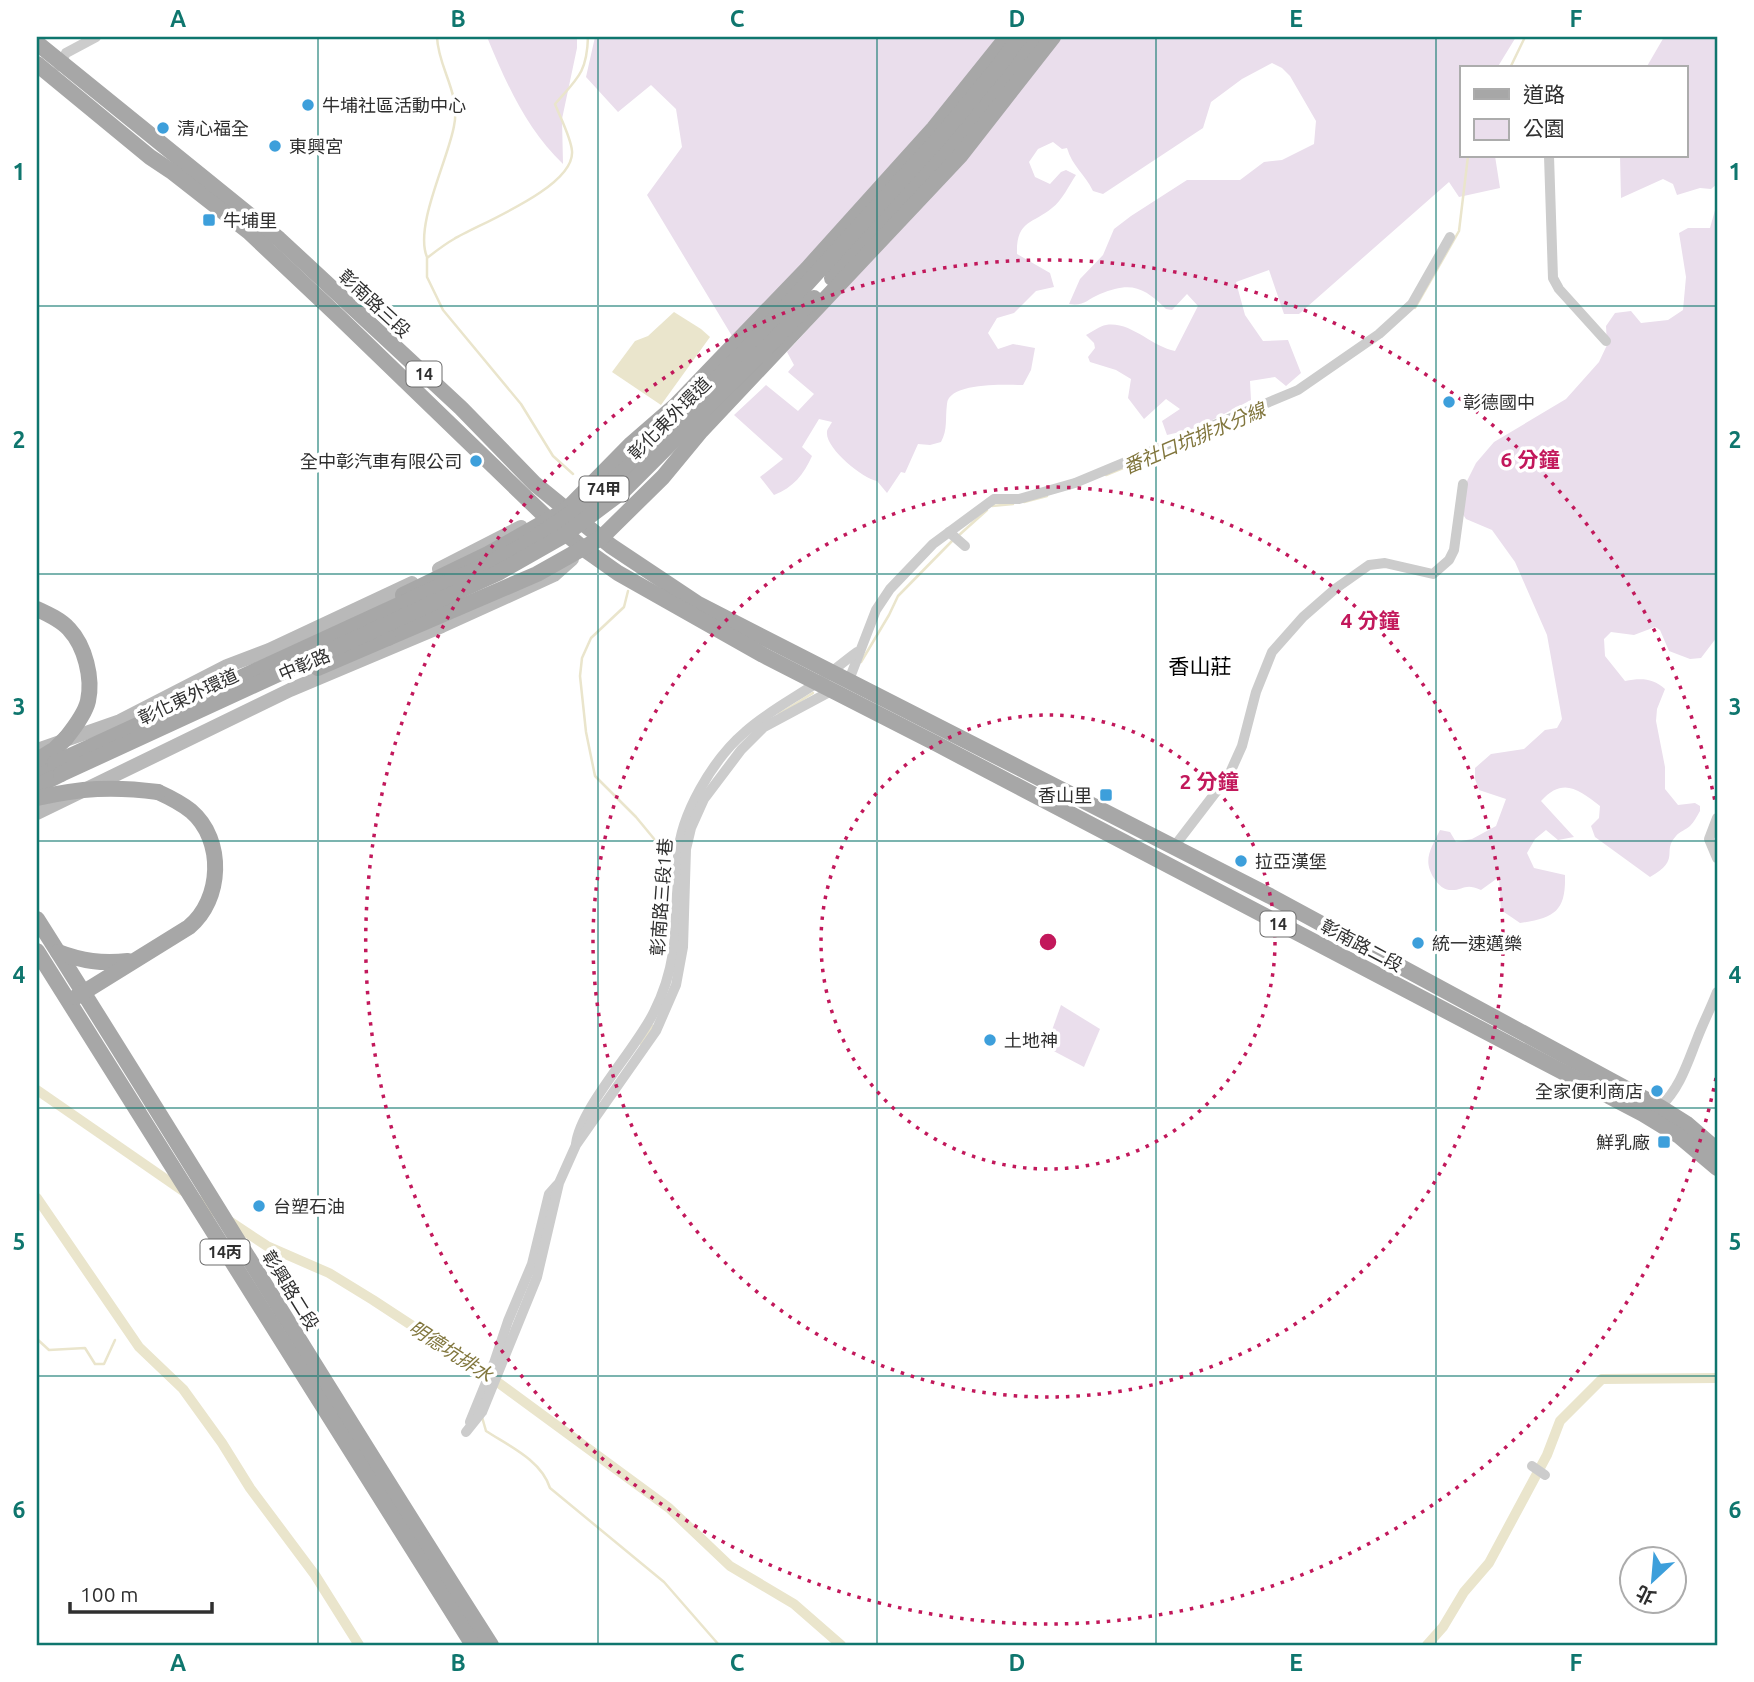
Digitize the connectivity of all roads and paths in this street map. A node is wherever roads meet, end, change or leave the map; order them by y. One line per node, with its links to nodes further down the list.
1 (96, 37): 7 (street)
2 (1007, 37): 14 (main road, 74甲)
3 (1020, 37): 28 (main road, 彰化東外環道 / 74甲, bridge)
4 (1038, 37): 28 (main road, 彰化東外環道 / 74甲, bridge)
5 (1054, 37): 17 (main road, 74甲)
6 (37, 43): 7 (main road, 彰南路三段 / 14)
7 (62, 63): 9 (street); 14 (main road, 彰南路三段 / 14)
8 (37, 64): 9 (main road, 彰南路三段 / 14)
9 (52, 76): 15 (main road, 彰南路三段 / 14)
10 (1549, 158): 12 (street)
11 (1450, 237): 16 (street)
12 (1606, 341)
13 (1463, 484): 37 (street)
14 (566, 510): 15 (main road); 17 (main road, 彰南路三段 / 14)
15 (549, 520): 19 (main road, 彰南路三段 / 14); 21 (street, 中彰路); 28 (main road, bridge)
16 (949, 532): 18 (street); 22 (street)
17 (601, 538): 19 (main road); 24 (main road, 彰南路三段 / 14)
18 (965, 546)
19 (584, 548): 26 (main road, 彰南路三段 / 14); 27 (street, 中彰路); 28 (main road, bridge)
20 (37, 609): 31 (main road, bridge)
21 (269, 650): 23 (street, 中彰路); 27 (street)
22 (859, 651): 24 (street); 25 (street)
23 (227, 666): 29 (street); 30 (street, 中彰路)
24 (832, 671): 25 (main road, 14); 26 (street)
25 (849, 680): 26 (street); 37 (main road, 彰南路二段 / 14)
26 (825, 687): 39 (main road, 彰南路二段 / 14); 51 (street, 彰南路三段1巷); 51 (street, 彰南路三段1巷)
27 (290, 690): 29 (street, 中彰路)
28 (211, 699): 32 (main road, 彰化東外環道 / 74甲, bridge); 33 (main road, 彰化東外環道 / 74甲, bridge)
29 (244, 714): 35 (street, 中彰路)
30 (37, 750)
31 (37, 760)
32 (37, 771)
33 (37, 786)
34 (37, 798): 43 (main road, bridge)
35 (37, 813)
36 (1717, 818): 38 (street)
37 (1172, 848): 39 (main road); 47 (main road, 彰南路二段 / 14)
38 (1717, 858)
39 (1162, 863): 48 (main road, 彰南路二段 / 14)
40 (37, 919): 42 (main road, 彰興路二段 / 14丙)
41 (37, 951): 46 (main road, 彰興路二段 / 14丙)
42 (58, 952): 43 (main road); 44 (main road, 彰興路二段 / 14丙)
43 (134, 961): 44 (main road)
44 (83, 992): 46 (main road); 57 (main road, 彰興路二段 / 14丙)
45 (1717, 992): 49 (street)
46 (68, 1002): 56 (main road, 彰興路二段 / 14丙)
47 (1517, 1029): 48 (main road); 49 (main road, 彰南路二段 / 14)
48 (1510, 1044): 50 (main road, 彰南路二段 / 14)
49 (1660, 1107): 50 (main road); 52 (main road, 彰南路二段 / 14)
50 (1643, 1114): 52 (main road, 彰南路二段 / 14)
51 (576, 1145): 53 (street, 彰南路三段1巷)
52 (1715, 1158)
53 (488, 1389)
54 (1532, 1466): 55 (street)
55 (1545, 1475)
56 (474, 1645)
57 (491, 1645)

